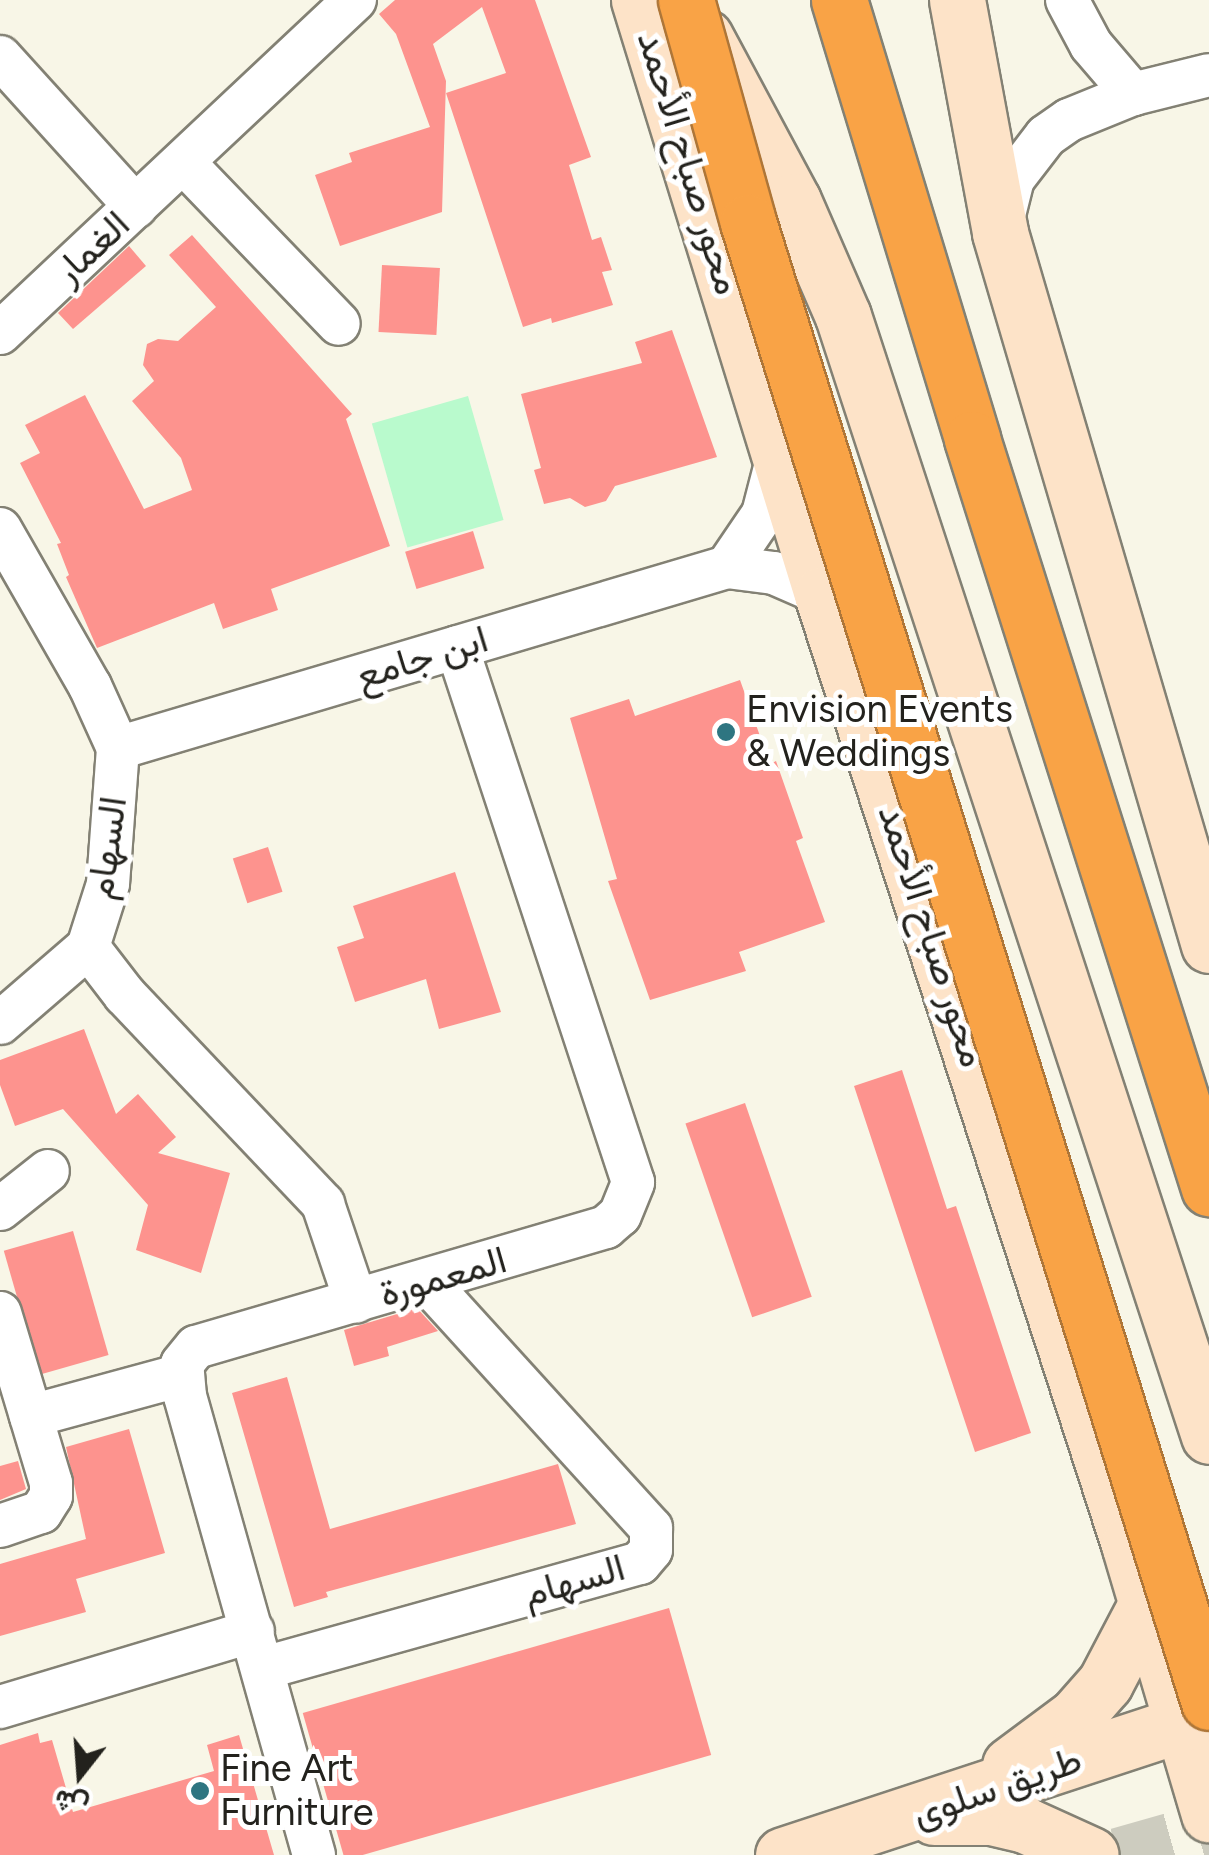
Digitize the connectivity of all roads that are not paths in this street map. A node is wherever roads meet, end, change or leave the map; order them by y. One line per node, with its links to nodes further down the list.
1 (355, 0): 10 (street, الغمار)
2 (638, 0): 15 (street, محور صباح الأحمد)
3 (684, 0): 32 (street); 37 (highway, محور صباح الأحمد, bridge)
4 (840, 0): 25 (highway)
5 (957, 0): 12 (street)
6 (1066, 0): 9 (street)
7 (0, 57): 11 (street)
8 (1209, 75): 9 (street)
9 (1133, 94): 12 (street)
10 (184, 163): 11 (street, الغمار); 13 (street)
11 (136, 207): 14 (street, الغمار)
12 (1000, 232): 21 (street)
13 (339, 324)
14 (0, 333)
15 (779, 452): 17 (street); 18 (street, محور صباح الأحمد)
16 (0, 529): 20 (street)
17 (727, 567): 18 (street, ابن جامع); 19 (street, ابن جامع)
18 (822, 594): 34 (street, محور صباح الأحمد)
19 (458, 647): 20 (street, ابن جامع); 27 (street, المعمورة)
20 (118, 748): 22 (street, السهام)
21 (1209, 946)
22 (88, 947): 23 (street, السهام); 28 (street, السهام)
23 (0, 1023)
24 (48, 1171): 26 (street)
25 (1209, 1188)
26 (0, 1208)
27 (427, 1282): 28 (street, المعمورة); 35 (street, السهام)
28 (356, 1302): 30 (street, المعمورة)
29 (0, 1313): 31 (street)
30 (184, 1386): 31 (street); 35 (street)
31 (34, 1426): 33 (street)
32 (1209, 1436)
33 (0, 1526)
34 (1147, 1602): 37 (street, محور صباح الأحمد); 38 (street)
35 (259, 1649): 36 (street, السهام); 41 (street)
36 (0, 1707)
37 (1202, 1722): 38 (street, طريق سلوى); 39 (street, محور صباح الأحمد)
38 (965, 1795): 40 (street, طريق سلوى)
39 (1209, 1814)
40 (910, 1816): 42 (street, طريق سلوى); 43 (street)
41 (314, 1855)
42 (784, 1855)
43 (1091, 1855)

